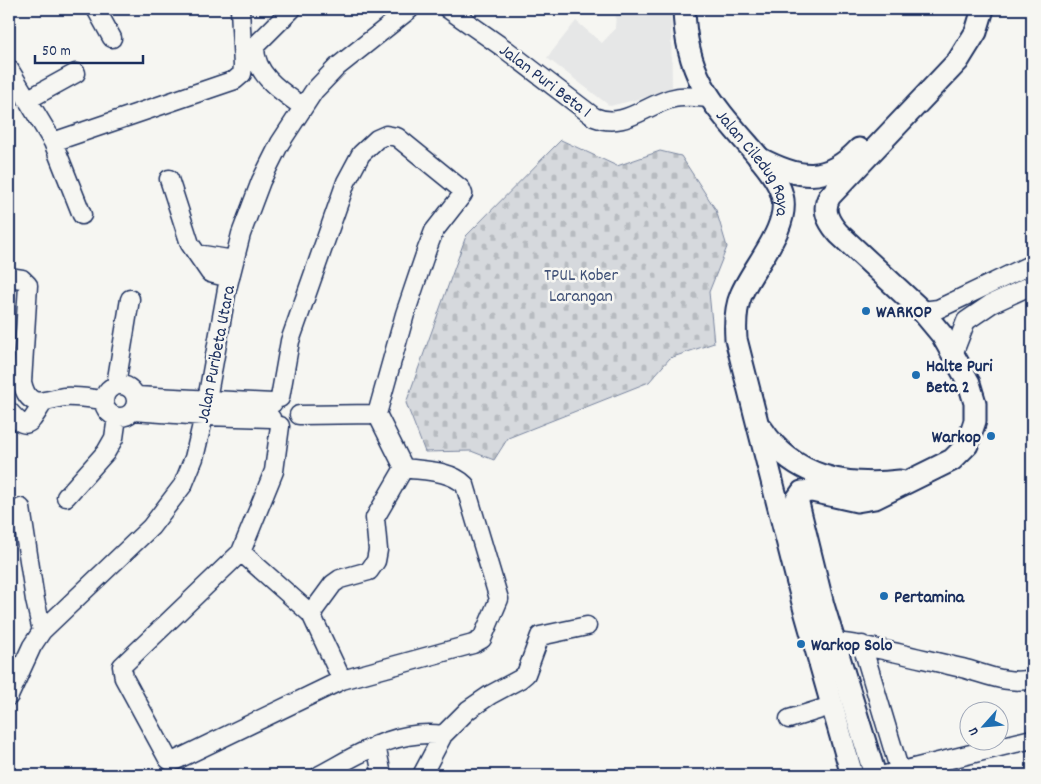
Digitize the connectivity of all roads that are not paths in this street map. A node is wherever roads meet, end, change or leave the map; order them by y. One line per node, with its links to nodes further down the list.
1 (96, 9): 9 (street)
2 (240, 9): 10 (street)
3 (292, 9): 10 (street)
4 (410, 9): 15 (street, Jalan Puribeta Utara)
5 (448, 9): 13 (street, Jalan Puri Beta 1)
6 (684, 9): 13 (main road, Jalan Ciledug Raya)
7 (975, 9): 17 (main road)
8 (983, 9): 29 (main road)
9 (112, 38)
10 (252, 66): 15 (street); 15 (street); 16 (street)
11 (9, 69): 14 (street)
12 (76, 73): 14 (street)
13 (709, 98): 17 (main road, Jalan Ciledug Raya)
14 (27, 100): 16 (street)
15 (303, 108): 21 (street, Jalan Puribeta Utara)
16 (53, 142): 19 (street)
17 (759, 158): 40 (main road, Jalan Ciledug Raya)
18 (168, 179): 20 (street)
19 (82, 215)
20 (198, 254): 21 (street); 24 (street)
21 (234, 260): 24 (street, Jalan Puribeta Utara)
22 (1032, 264): 26 (street)
23 (9, 277): 33 (street)
24 (230, 278): 35 (street, Jalan Puribeta Utara)
25 (1032, 285): 28 (street)
26 (980, 288): 28 (street); 29 (street)
27 (130, 299): 31 (street)
28 (991, 304): 30 (street)
29 (922, 311): 30 (main road)
30 (954, 352): 43 (main road)
31 (116, 385): 32 (street); 34 (street)
32 (104, 400): 33 (street); 41 (street)
33 (43, 403): 36 (street)
34 (135, 403): 35 (street); 41 (street)
35 (205, 408): 37 (street); 51 (street, Jalan Puribeta Utara)
36 (9, 411)
37 (276, 411): 38 (street); 39 (street); 39 (street); 48 (street)
38 (377, 414): 39 (street); 42 (street)
39 (299, 415)
40 (755, 416): 43 (main road); 45 (main road, Jalan Ciledug Raya)
41 (117, 417): 44 (street)
42 (404, 468): 49 (street); 56 (street)
43 (915, 479): 45 (main road)
44 (66, 497)
45 (788, 506): 47 (main road, Jalan Ciledug Raya)
46 (21, 508): 51 (street)
47 (798, 547): 52 (main road); 53 (main road)
48 (241, 552): 49 (street); 56 (street)
49 (310, 614): 56 (street)
50 (587, 626): 60 (street)
51 (42, 631): 57 (street, Jalan Puribeta Utara)
52 (813, 640): 53 (street); 58 (main road)
53 (834, 642): 54 (street); 68 (main road)
54 (862, 645): 55 (street); 63 (street)
55 (1032, 679)
56 (342, 680)
57 (9, 696)
58 (831, 706): 59 (street); 67 (main road)
59 (789, 719)
60 (443, 735): 62 (street); 66 (street)
61 (1032, 739): 63 (street)
62 (376, 745): 64 (street); 65 (street)
63 (892, 773)
64 (320, 775)
65 (382, 775)
66 (422, 775)
67 (852, 775)
68 (874, 775)

